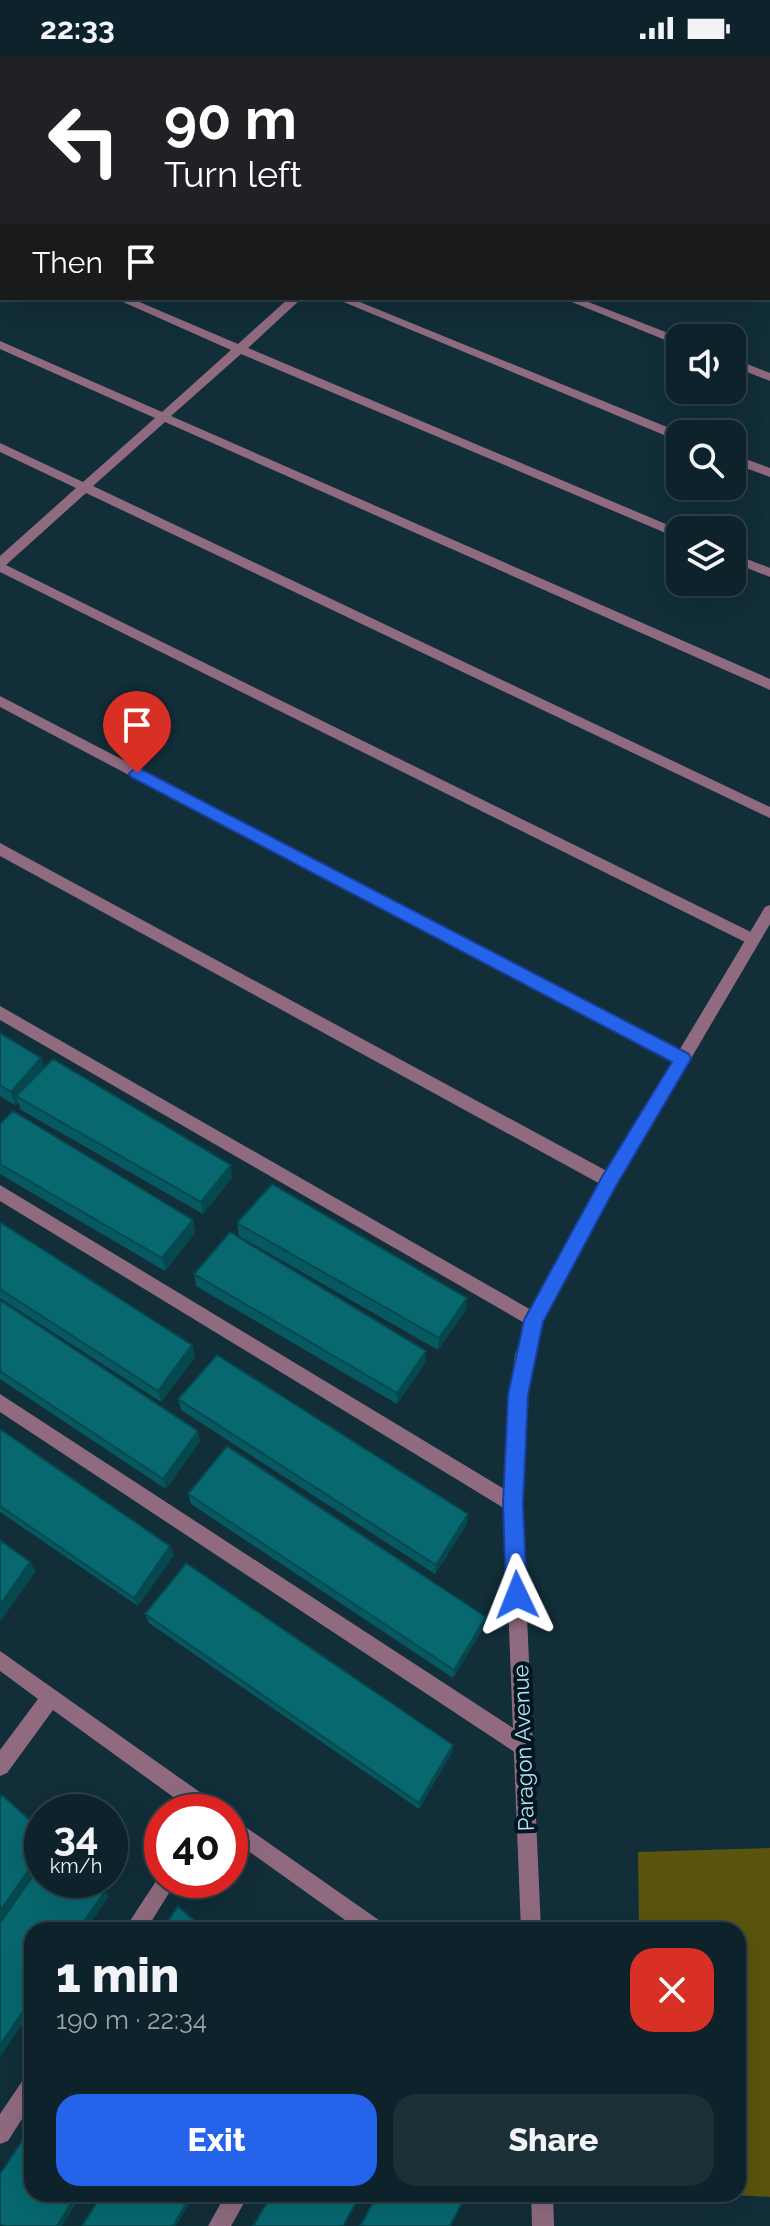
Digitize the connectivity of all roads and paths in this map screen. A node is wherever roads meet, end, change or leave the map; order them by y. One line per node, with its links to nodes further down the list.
1 (125, 300): 7 (street)
2 (294, 300): 7 (street)
3 (345, 300): 11 (street)
4 (573, 300): 5 (street)
5 (666, 336)
6 (0, 345): 10 (street)
7 (240, 348): 10 (street); 16 (street)
8 (746, 368): 9 (street)
9 (770, 377)
10 (163, 417): 15 (street); 20 (street)
11 (666, 431)
12 (0, 447): 15 (street)
13 (746, 464): 14 (street)
14 (770, 473)
15 (86, 486): 18 (street); 22 (street)
16 (666, 529)
17 (746, 563): 19 (street)
18 (0, 565): 25 (street)
19 (770, 573)
20 (770, 685)
21 (0, 701): 27 (street)
22 (770, 813)
23 (0, 849): 28 (street)
24 (770, 911): 25 (street, Paragon Avenue)
25 (752, 939): 27 (street, Paragon Avenue)
26 (0, 1012): 30 (street)
27 (683, 1059): 28 (street, Paragon Avenue)
28 (610, 1181): 30 (street, Paragon Avenue)
29 (0, 1192): 32 (street)
30 (534, 1320): 32 (street, Paragon Avenue)
31 (0, 1402): 35 (street)
32 (513, 1504): 35 (street, Paragon Avenue)
33 (0, 1660): 34 (street)
34 (51, 1697): 36 (street); 37 (street)
35 (523, 1746): 42 (street, Paragon Avenue)
36 (0, 1766)
37 (186, 1794)
38 (248, 1839): 41 (street)
39 (155, 1898): 40 (street)
40 (139, 1922)
41 (365, 1922)
42 (531, 1922)
43 (24, 2096): 44 (street)
44 (0, 2133)
45 (233, 2202): 47 (street)
46 (542, 2202): 48 (street)
47 (219, 2226)
48 (543, 2226)

